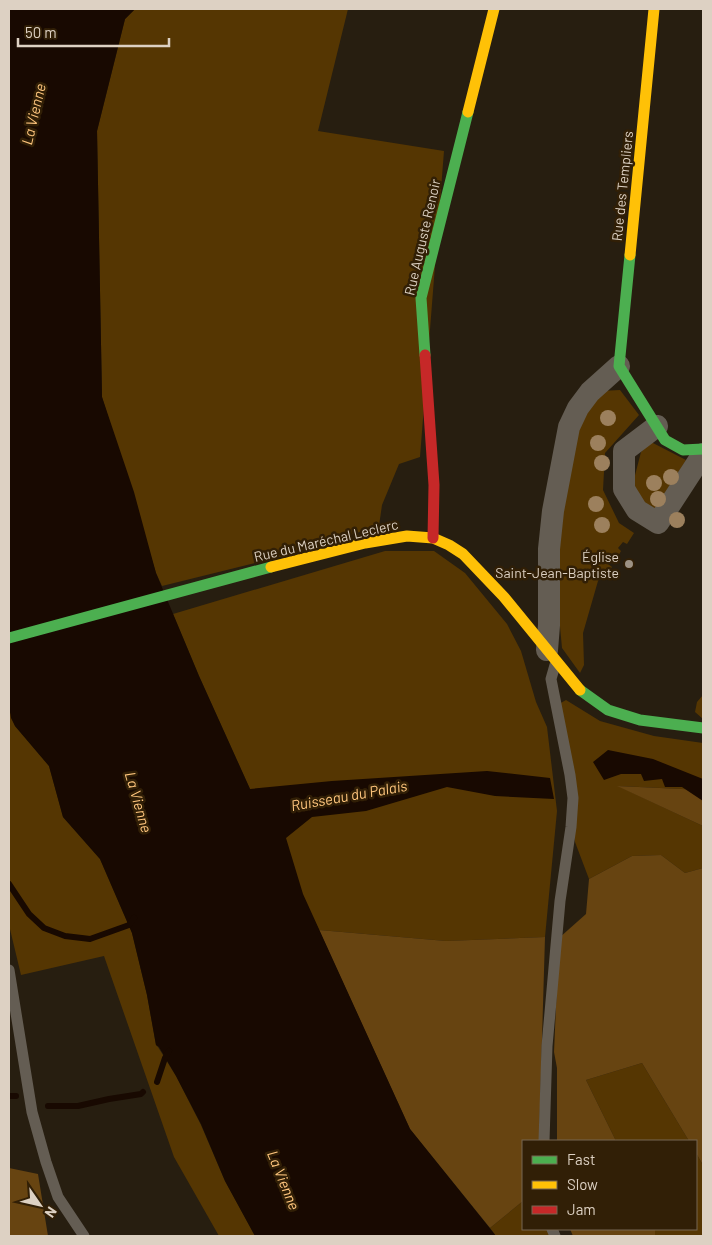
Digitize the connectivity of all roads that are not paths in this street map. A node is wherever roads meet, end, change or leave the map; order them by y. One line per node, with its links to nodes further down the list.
1 (494, 9): 7 (street, Rue Auguste Renoir)
2 (654, 9): 3 (street, Rue des Templiers)
3 (619, 366): 4 (street); 9 (street)
4 (657, 426): 5 (street); 6 (street)
5 (703, 449)
6 (703, 454)
7 (433, 538): 8 (street, Rue du Maréchal Leclerc); 9 (street, Rue du Maréchal Leclerc)
8 (9, 638)
9 (552, 655): 10 (street, Rue du Maréchal Leclerc); 12 (lane)
10 (703, 728)
11 (9, 970): 13 (lane)
12 (544, 1140)
13 (84, 1236)

